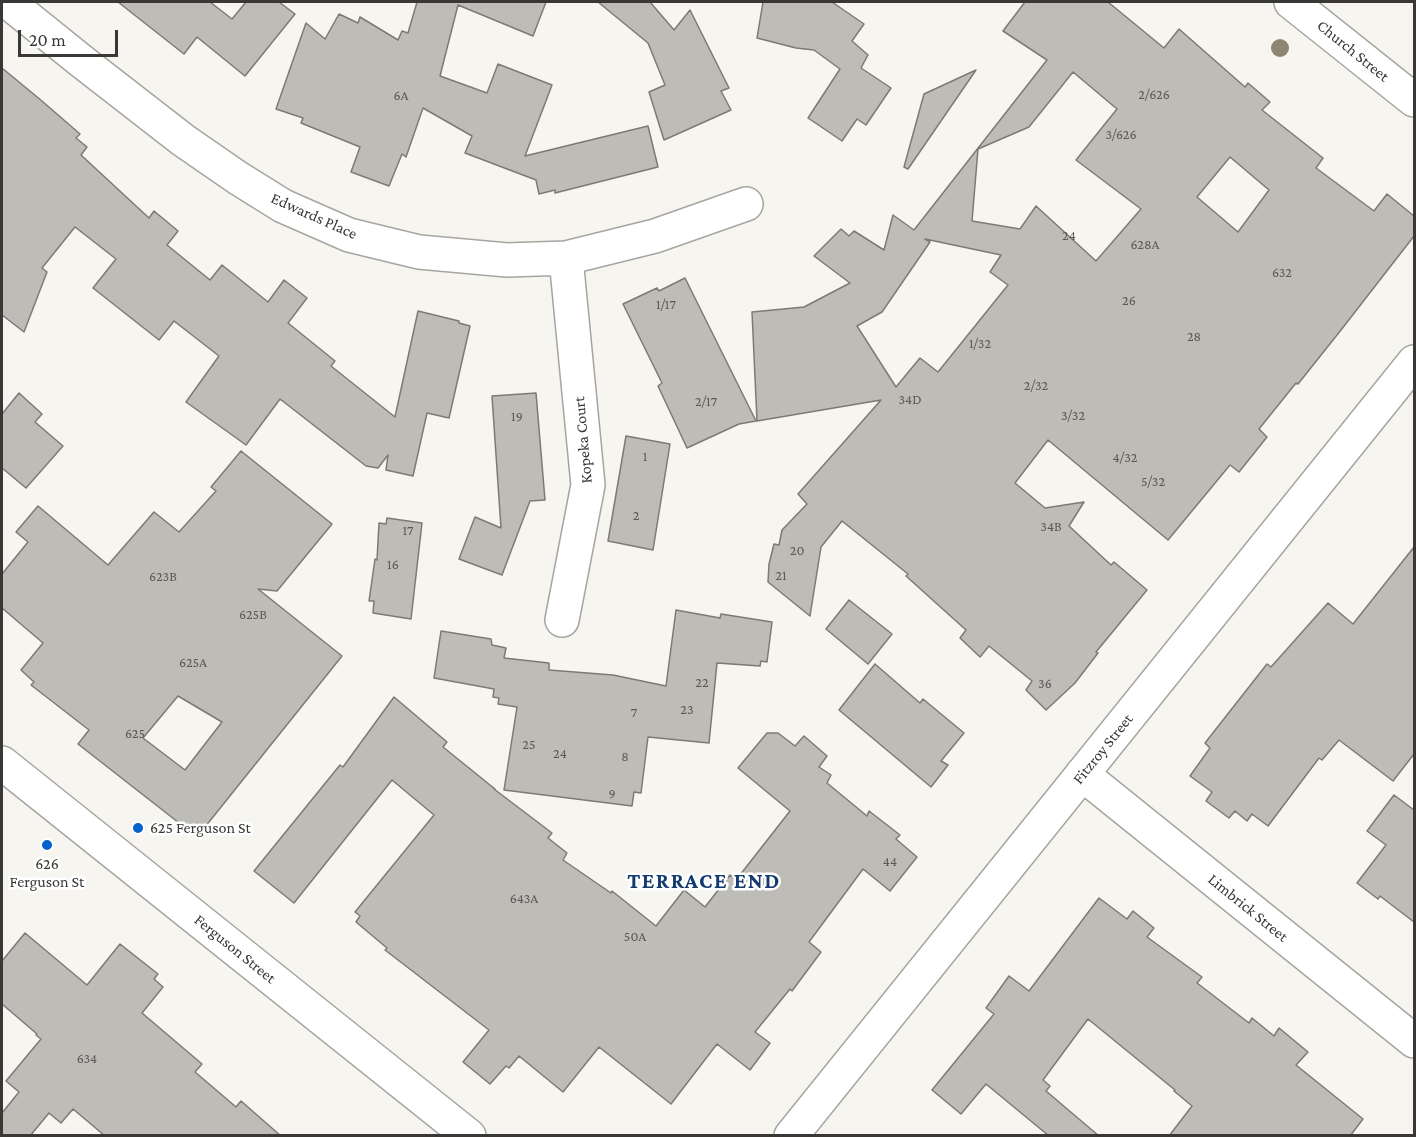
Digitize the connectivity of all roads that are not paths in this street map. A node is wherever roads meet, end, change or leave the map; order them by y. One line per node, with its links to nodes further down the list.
1 (8, 2): 5 (street, Edwards Place)
2 (1291, 2): 3 (street, Church Street)
3 (1414, 100)
4 (746, 204): 5 (street, Edwards Place)
5 (566, 258): 7 (street, Kopeka Court)
6 (1414, 362): 9 (street, Fitzroy Street)
7 (561, 620)
8 (2, 763): 11 (street, Ferguson Street)
9 (1082, 774): 10 (street, Limbrick Street); 12 (street, Fitzroy Street)
10 (1414, 1041)
11 (469, 1136)
12 (791, 1136)

